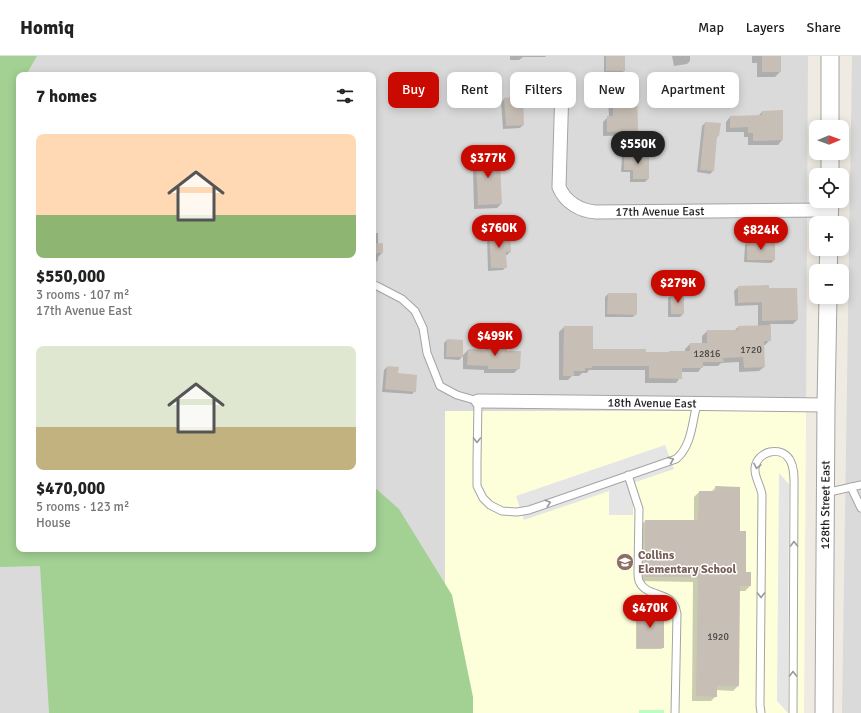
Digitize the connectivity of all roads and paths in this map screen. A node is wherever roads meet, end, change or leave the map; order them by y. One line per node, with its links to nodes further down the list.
1 (830, 56): 3 (street)
2 (561, 108): 4 (street, 17th Avenue East)
3 (830, 120)
4 (829, 211)
5 (376, 286): 7 (lane)
6 (828, 304): 9 (street, 128th Street East)
7 (478, 401): 8 (street, 18th Avenue East); 10 (lane, one-way to 10)
8 (697, 404): 9 (street, 18th Avenue East); 10 (lane, one-way to 8)
9 (826, 405): 13 (street, 128th Street East)
10 (628, 475): 15 (lane)
11 (861, 485): 12 (lane)
12 (851, 487): 13 (lane); 14 (lane)
13 (825, 493): 18 (street, 128th Street East)
14 (861, 508)
15 (675, 713)
16 (761, 713): 17 (lane, one-way to 16)
17 (792, 713)
18 (824, 713)

